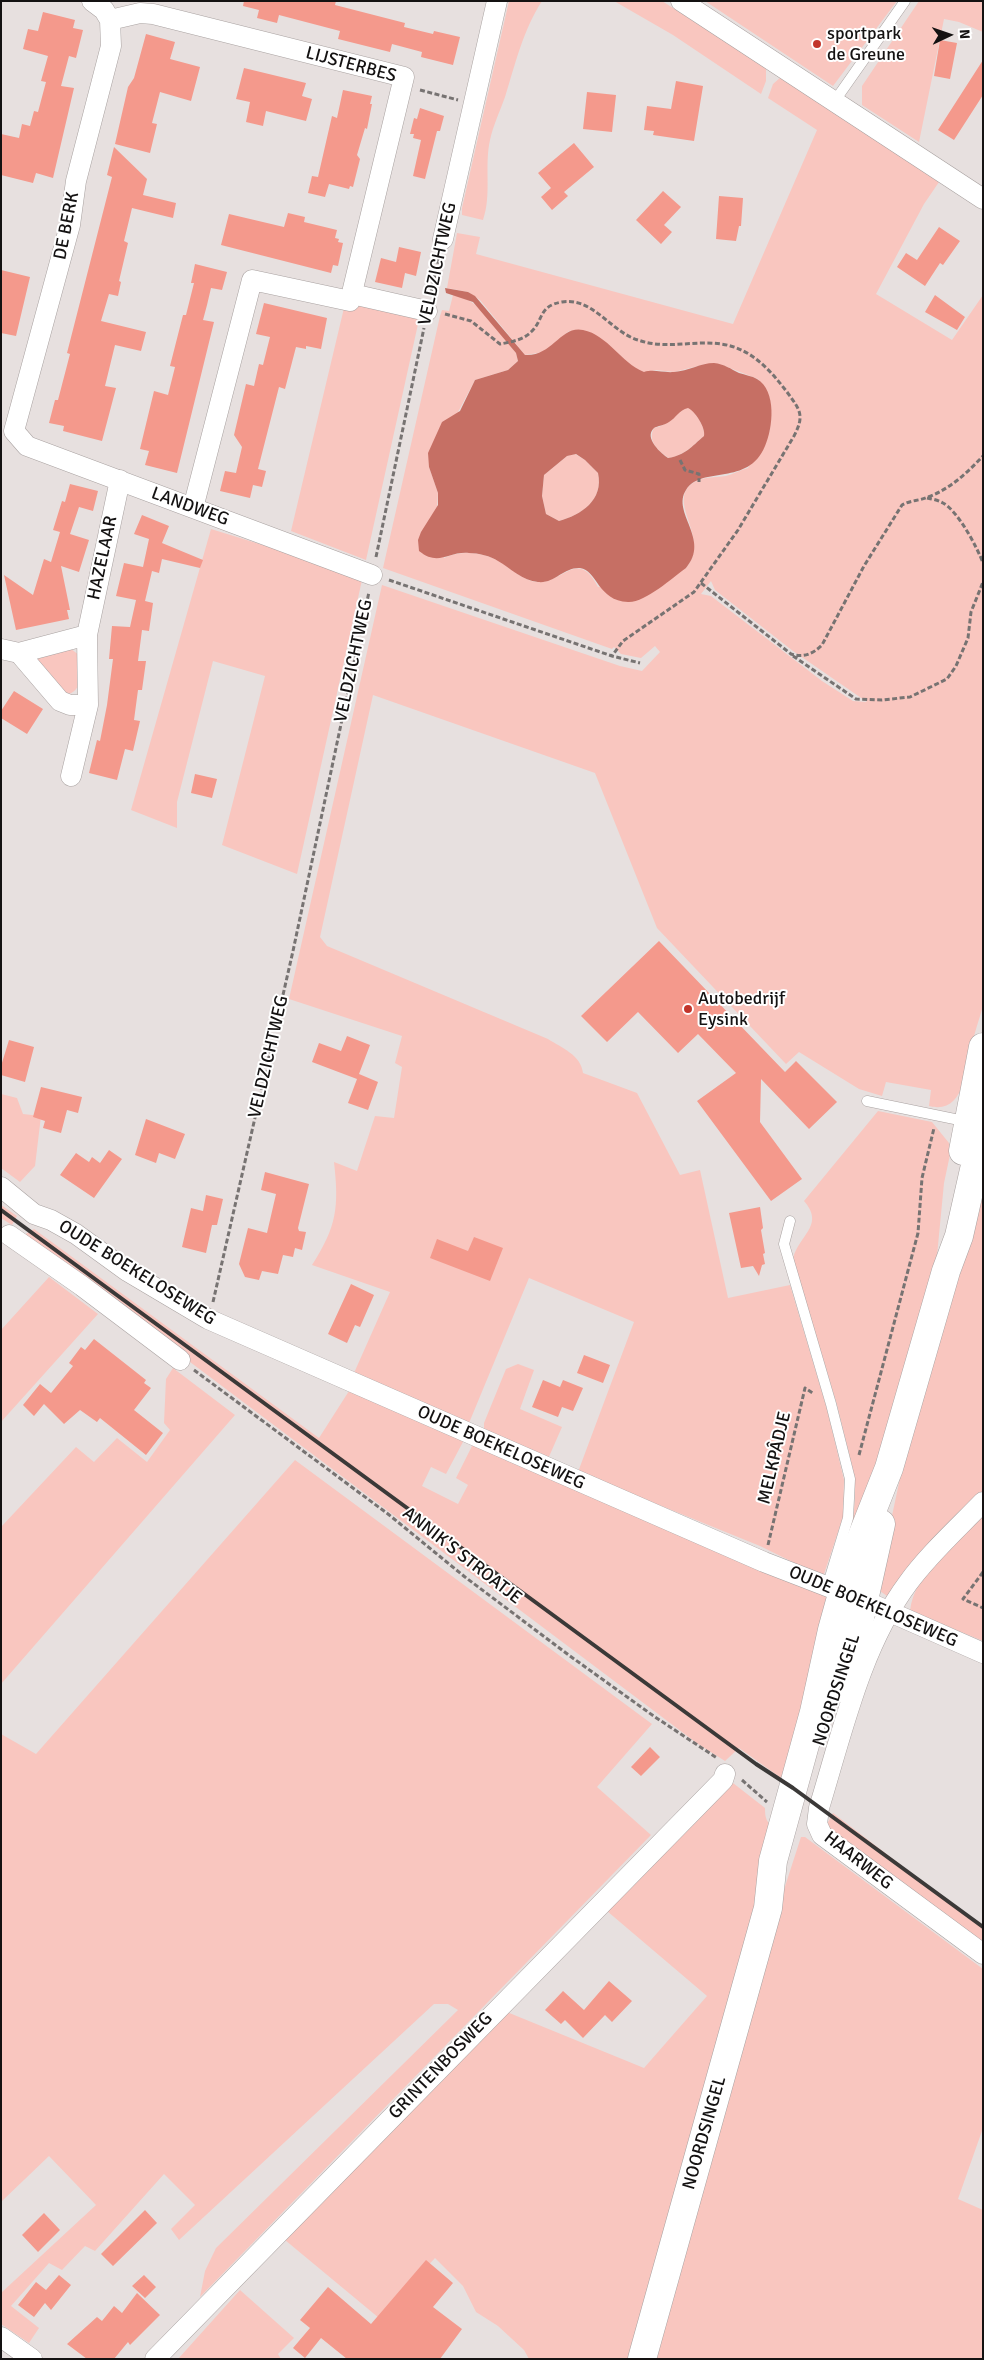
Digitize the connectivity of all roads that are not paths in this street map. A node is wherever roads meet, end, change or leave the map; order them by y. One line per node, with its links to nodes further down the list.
1 (92, 1): 5 (street)
2 (497, 1): 8 (street, VELDZICHTWEG)
3 (681, 1): 6 (street)
4 (904, 1): 6 (lane)
5 (110, 20): 9 (street, LIJSTERBES); 11 (street, DE BERK)
6 (834, 102): 7 (street)
7 (983, 199)
8 (443, 239)
9 (352, 294): 10 (street); 13 (street)
10 (428, 311)
11 (8, 431): 12 (street, LANDWEG)
12 (120, 480): 13 (street, LANDWEG); 15 (street, HAZELAAR)
13 (193, 508): 14 (street, LANDWEG)
14 (372, 574)
15 (87, 635): 16 (street); 17 (street, HAZELAAR)
16 (10, 651): 17 (street)
17 (88, 705): 18 (street, HAZELAAR)
18 (70, 776)
19 (983, 1047): 21 (main road, NOORDSINGEL)
20 (867, 1101): 21 (lane)
21 (976, 1126): 28 (main road, NOORDSINGEL)
22 (2, 1187): 23 (street, OUDE BOEKELOSEWEG)
23 (34, 1214): 25 (street); 28 (street, OUDE BOEKELOSEWEG)
24 (790, 1221): 28 (lane)
25 (5, 1235): 26 (street)
26 (180, 1360)
27 (983, 1502): 29 (street, HAARWEG)
28 (845, 1594): 29 (street, OUDE BOEKELOSEWEG); 36 (main road, NOORDSINGEL)
29 (890, 1612): 30 (street, OUDE BOEKELOSEWEG); 32 (street, HAARWEG)
30 (983, 1653)
31 (725, 1774): 35 (street, GRINTENBOSWEG)
32 (983, 1954)
33 (1, 2337): 34 (street)
34 (32, 2359)
35 (155, 2359)
36 (642, 2359)

